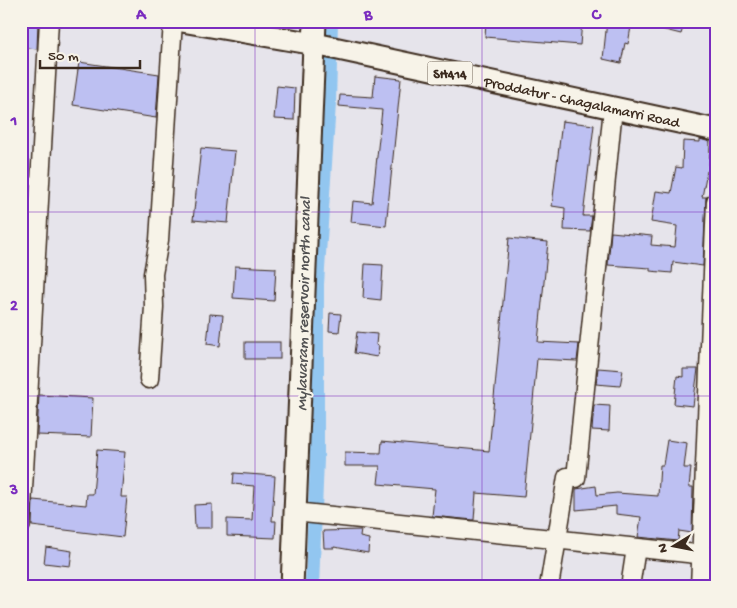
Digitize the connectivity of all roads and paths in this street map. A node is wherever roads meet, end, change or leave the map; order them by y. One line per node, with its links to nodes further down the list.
1 (49, 21): 11 (street)
2 (173, 21): 9 (street)
3 (182, 21): 5 (main road, Proddatur - Chagalamarri Road / SH414)
4 (315, 21): 5 (main road)
5 (315, 44): 6 (main road, Proddatur - Chagalamarri Road / SH414); 10 (main road)
6 (613, 108): 7 (main road, Proddatur - Chagalamarri Road / SH414); 12 (street)
7 (716, 130)
8 (716, 201): 14 (street)
9 (149, 379)
10 (294, 512): 12 (street); 15 (main road)
11 (21, 525)
12 (556, 540): 13 (street); 16 (street)
13 (636, 548): 14 (street); 17 (street)
14 (708, 555): 18 (street)
15 (292, 587)
16 (549, 587)
17 (630, 587)
18 (700, 587)

